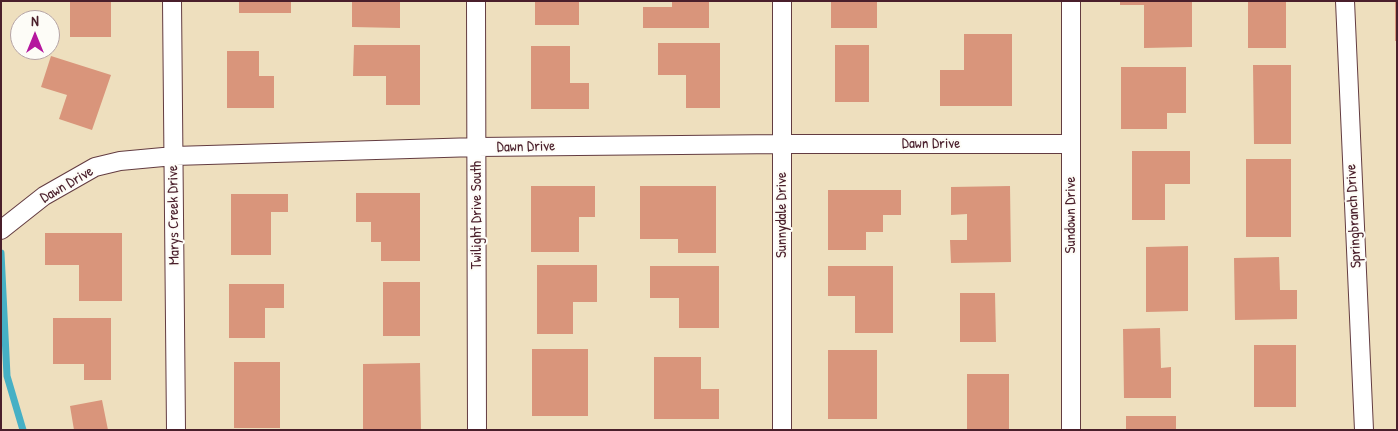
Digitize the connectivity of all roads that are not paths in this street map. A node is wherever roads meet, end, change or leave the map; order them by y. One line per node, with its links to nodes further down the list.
1 (172, 1): 9 (street, Marys Creek Drive)
2 (476, 1): 8 (street, Twilight Drive South)
3 (782, 1): 6 (street, Sunnydale Drive)
4 (1070, 1): 7 (street, Sundown Drive)
5 (1345, 1): 15 (street, Springbranch Drive)
6 (782, 144): 7 (street, Dawn Drive); 8 (street, Dawn Drive); 13 (street, Sunnydale Drive)
7 (1071, 144): 14 (street, Sundown Drive)
8 (477, 147): 9 (street, Dawn Drive); 12 (street, Twilight Drive South)
9 (174, 156): 10 (street, Dawn Drive); 11 (street, Marys Creek Drive)
10 (8, 224)
11 (176, 430)
12 (477, 430)
13 (782, 430)
14 (1071, 430)
15 (1364, 430)

